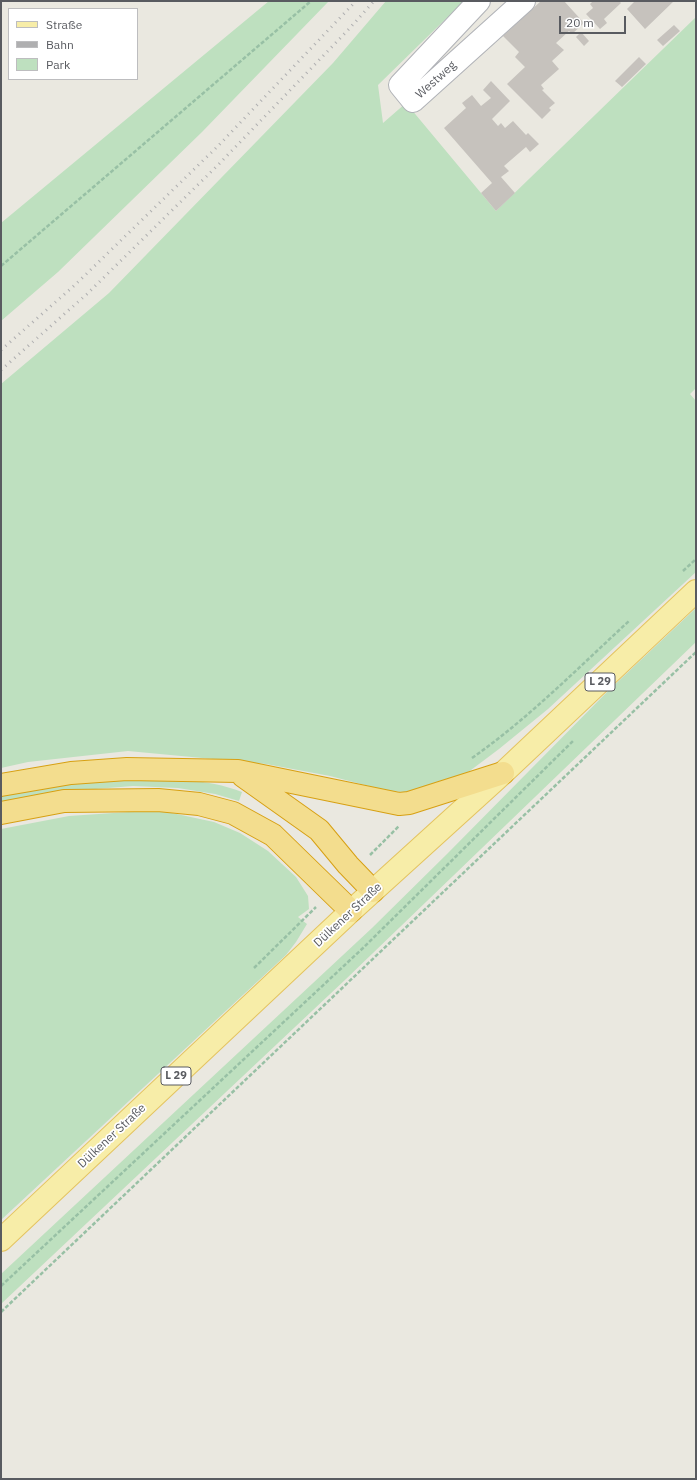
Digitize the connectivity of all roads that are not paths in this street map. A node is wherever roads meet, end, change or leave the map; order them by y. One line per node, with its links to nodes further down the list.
1 (479, 1): 2 (street, Westweg)
2 (524, 1)
3 (696, 591): 5 (main road, Dülkener Straße / L 29)
4 (238, 771): 5 (highway); 6 (highway); 8 (highway)
5 (503, 773): 8 (main road, Dülkener Straße / L 29)
6 (1, 785)
7 (1, 813): 9 (highway)
8 (373, 891): 9 (main road, Dülkener Straße / L 29)
9 (352, 911): 10 (main road, Dülkener Straße / L 29)
10 (1, 1240)

